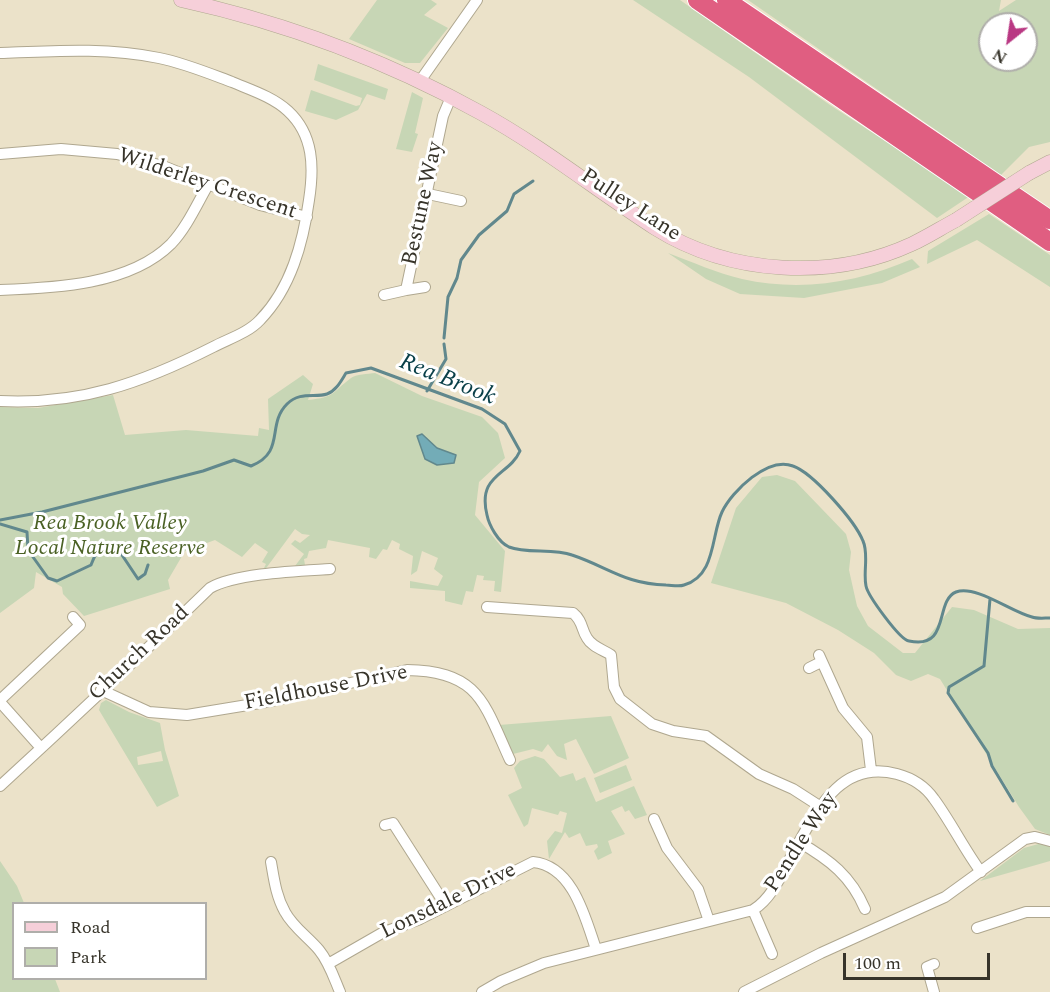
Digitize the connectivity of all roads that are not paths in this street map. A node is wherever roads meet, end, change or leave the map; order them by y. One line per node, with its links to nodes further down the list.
1 (181, 0): 6 (street, Pulley Lane)
2 (477, 0): 6 (street)
3 (697, 0): 15 (highway)
4 (726, 0): 14 (highway)
5 (0, 53): 13 (street)
6 (420, 81): 7 (street, Pulley Lane)
7 (451, 97): 9 (street, Pulley Lane, bridge); 11 (street, Bestune Way)
8 (0, 154): 10 (street, Wilderley Crescent)
9 (1050, 162)
10 (208, 185): 13 (street, Wilderley Crescent); 17 (street)
11 (428, 194): 12 (street); 18 (street, Bestune Way)
12 (461, 201)
13 (307, 217): 20 (street)
14 (1050, 220)
15 (1050, 242)
16 (425, 287): 18 (street)
17 (0, 290)
18 (406, 290): 19 (street, Bestune Way)
19 (384, 295)
20 (0, 401)
21 (330, 569): 25 (street, Church Road)
22 (487, 607): 31 (street)
23 (73, 617): 26 (street)
24 (809, 668): 29 (street)
25 (101, 690): 27 (street, Church Road); 28 (street, Fieldhouse Drive)
26 (0, 701): 27 (street)
27 (41, 748): 30 (street, Church Road)
28 (510, 760)
29 (871, 770): 31 (street, Pendle Way); 37 (street)
30 (0, 786)
31 (820, 807): 35 (street, Pendle Way)
32 (654, 819): 42 (street)
33 (393, 822): 38 (street)
34 (1050, 841): 37 (street)
35 (799, 842): 39 (street); 40 (street, Pendle Way)
36 (271, 862): 46 (street)
37 (981, 872): 50 (street)
38 (446, 906): 45 (street, Lonsdale Drive); 46 (street, Lonsdale Drive)
39 (865, 909)
40 (753, 910): 42 (street, Pendle Way); 44 (street, Pendle Way)
41 (1050, 912): 43 (street)
42 (709, 921): 45 (street, Pendle Way)
43 (982, 924)
44 (772, 946)
45 (596, 949): 49 (street, Pendle Way)
46 (328, 964): 48 (street)
47 (926, 966): 51 (street)
48 (340, 992)
49 (482, 992)
50 (744, 992)
51 (934, 992)

